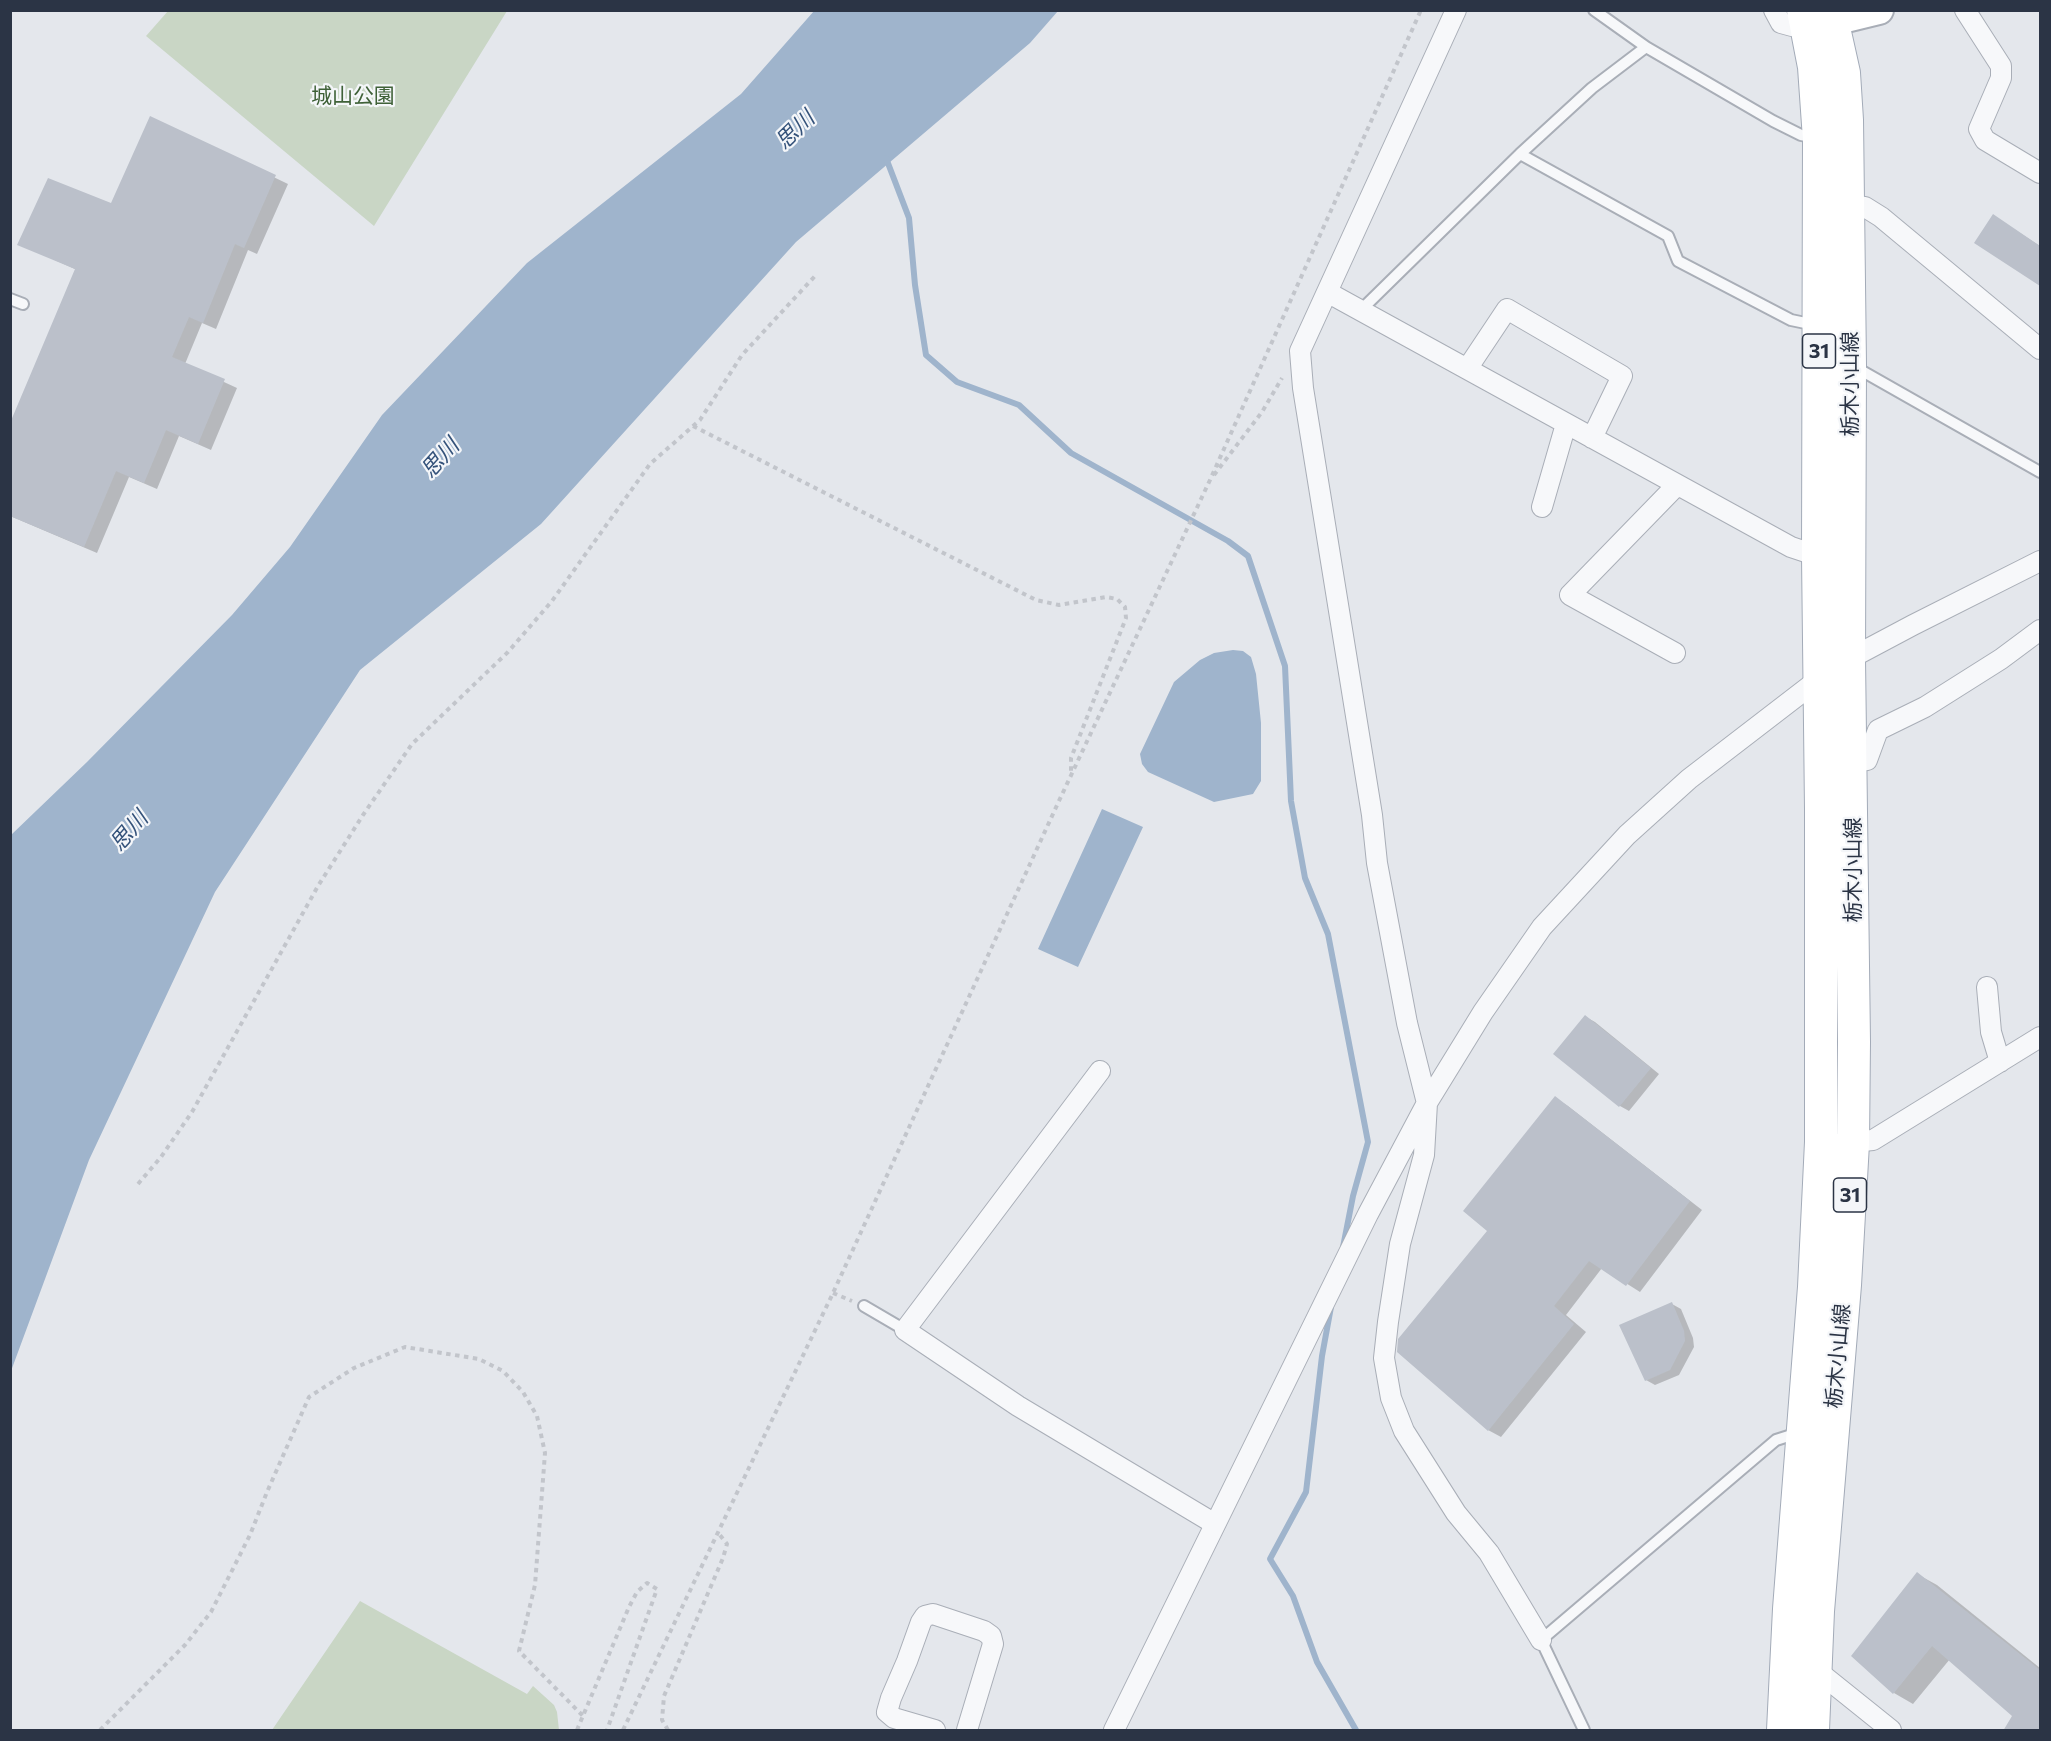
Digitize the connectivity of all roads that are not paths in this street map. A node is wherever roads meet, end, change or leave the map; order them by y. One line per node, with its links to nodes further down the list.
1 (1456, 10): 12 (street)
2 (1594, 10): 7 (lane)
3 (1774, 10): 6 (street)
4 (1879, 10): 6 (main road)
5 (1965, 10): 10 (street)
6 (1818, 17): 8 (main road, 栃木小山線 / 31); 11 (main road, 栃木小山線 / 31)
7 (1646, 47): 8 (lane); 9 (lane)
8 (1819, 139): 16 (main road, 栃木小山線 / 31)
9 (1520, 154): 15 (lane); 16 (lane)
10 (2040, 173)
11 (1848, 204): 17 (street); 18 (main road, 栃木小山線 / 31)
12 (1327, 292): 15 (street); 36 (street)
13 (10, 299): 14 (lane)
14 (23, 304)
15 (1361, 310): 19 (street)
16 (1819, 326): 25 (main road, 栃木小山線 / 31)
17 (2040, 349)
18 (1850, 364): 22 (lane); 29 (main road, 栃木小山線 / 31)
19 (1467, 369): 20 (street); 21 (street)
20 (1566, 424): 21 (street); 24 (street)
21 (1592, 438): 23 (street)
22 (2040, 472)
23 (1677, 485): 25 (street); 28 (street)
24 (1542, 507)
25 (1818, 556): 30 (main road, 栃木小山線 / 31)
26 (2040, 561): 29 (street)
27 (2040, 630): 31 (street)
28 (1675, 653)
29 (1849, 659): 30 (street); 31 (main road, 栃木小山線 / 31)
30 (1819, 679): 36 (street); 37 (main road, 栃木小山線 / 31)
31 (1851, 762): 38 (main road, 栃木小山線 / 31)
32 (1987, 987): 34 (street)
33 (2040, 1036): 34 (street)
34 (2000, 1062): 38 (street)
35 (1100, 1071): 40 (street)
36 (1427, 1103): 42 (street); 43 (street)
37 (1821, 1142): 38 (street); 41 (main road, 栃木小山線 / 31)
38 (1853, 1143): 41 (main road, 栃木小山線 / 31)
39 (864, 1306): 40 (lane)
40 (905, 1330): 42 (street)
41 (1817, 1432): 43 (lane); 44 (main road, 栃木小山線 / 31); 49 (main road, 栃木小山線 / 31)
42 (1215, 1524): 47 (street)
43 (1541, 1640): 48 (lane)
44 (1815, 1669): 50 (main road, 栃木小山線 / 31); 51 (street)
45 (935, 1731): 46 (street)
46 (967, 1731)
47 (1114, 1731)
48 (1584, 1731)
49 (1783, 1731)
50 (1813, 1731)
51 (1891, 1731)

